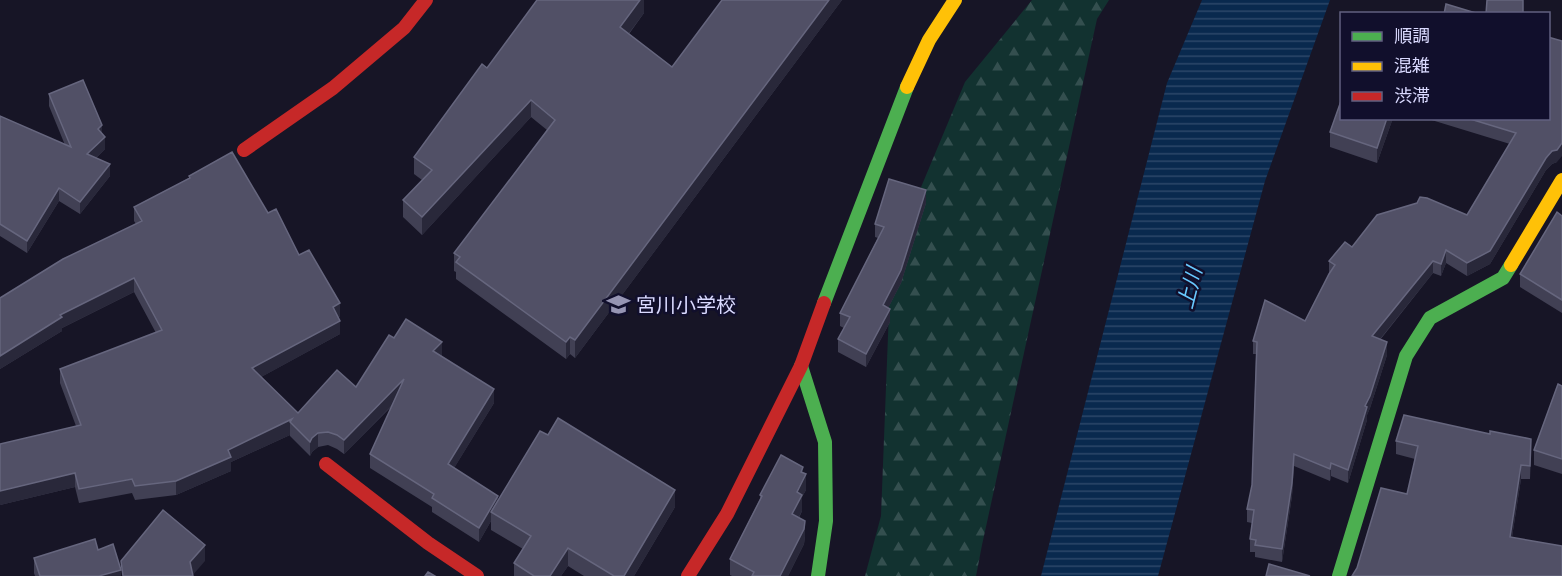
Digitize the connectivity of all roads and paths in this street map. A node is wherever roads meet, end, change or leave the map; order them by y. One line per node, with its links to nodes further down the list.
1 (426, 0): 3 (street)
2 (956, 0): 5 (street)
3 (244, 150)
4 (1562, 180): 10 (street)
5 (801, 366): 8 (street); 9 (street)
6 (326, 464): 7 (street)
7 (477, 576)
8 (688, 576)
9 (818, 576)
10 (1339, 576)

